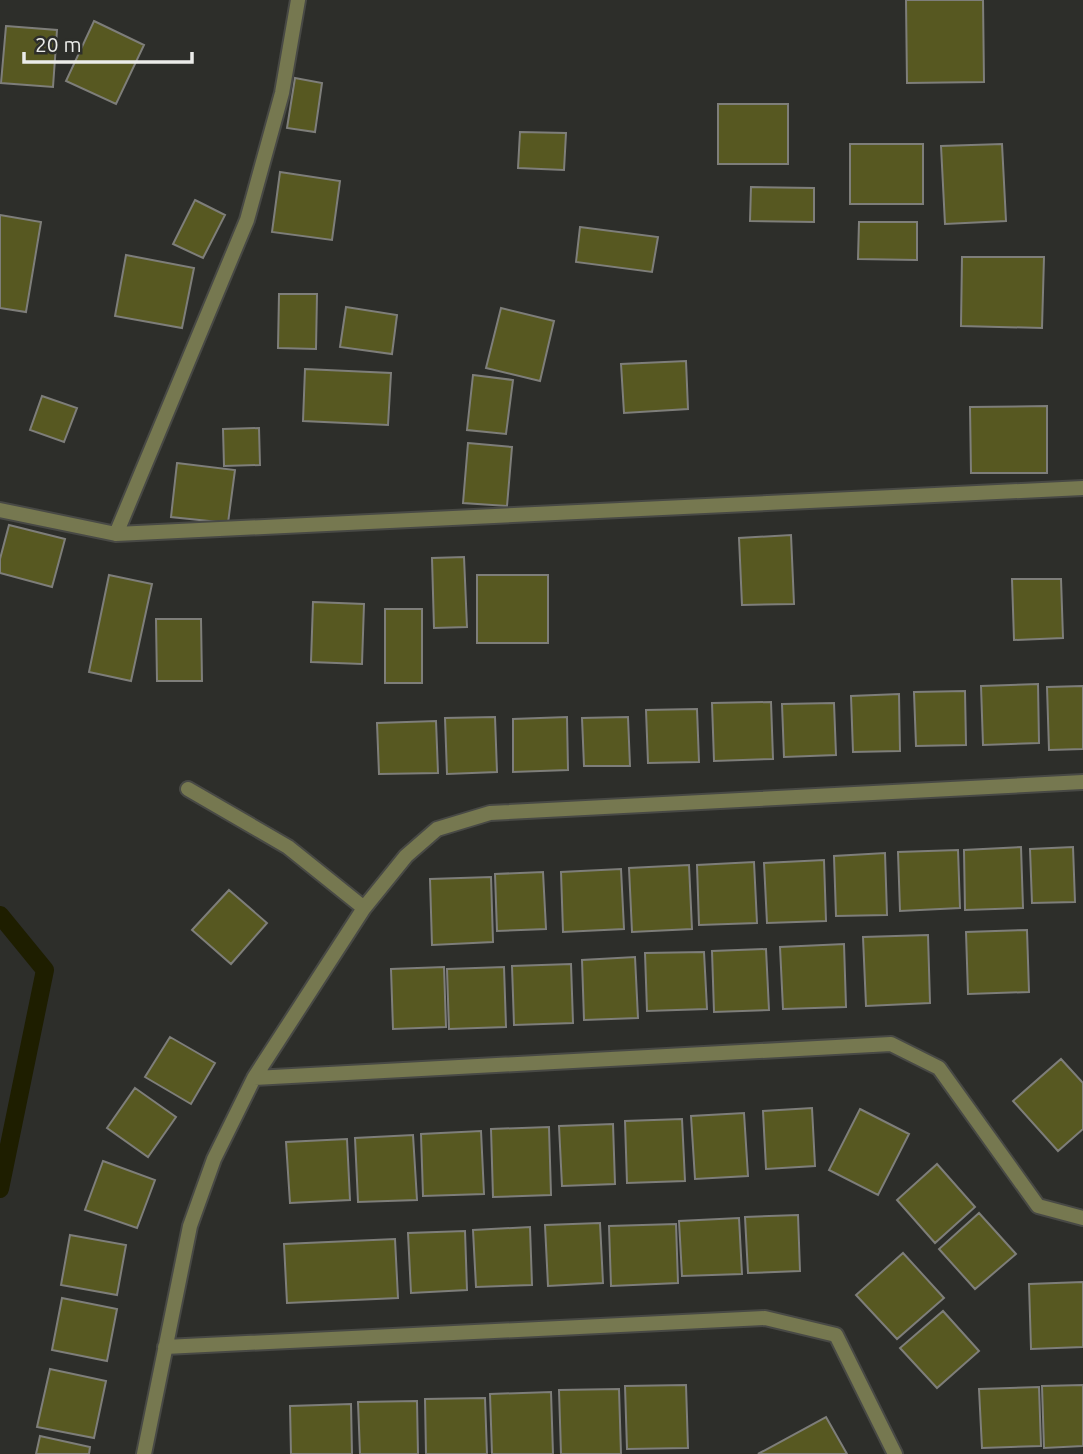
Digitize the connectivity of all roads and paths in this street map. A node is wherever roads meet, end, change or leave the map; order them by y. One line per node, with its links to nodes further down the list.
1 (298, 0): 4 (street)
2 (1083, 488): 4 (street)
3 (0, 510): 4 (street)
4 (116, 534)
5 (1083, 782): 7 (street)
6 (188, 789): 7 (street)
7 (364, 908): 8 (street)
8 (254, 1078): 9 (street); 10 (street)
9 (1083, 1218)
10 (165, 1347): 11 (street); 12 (street)
11 (144, 1454)
12 (895, 1454)

